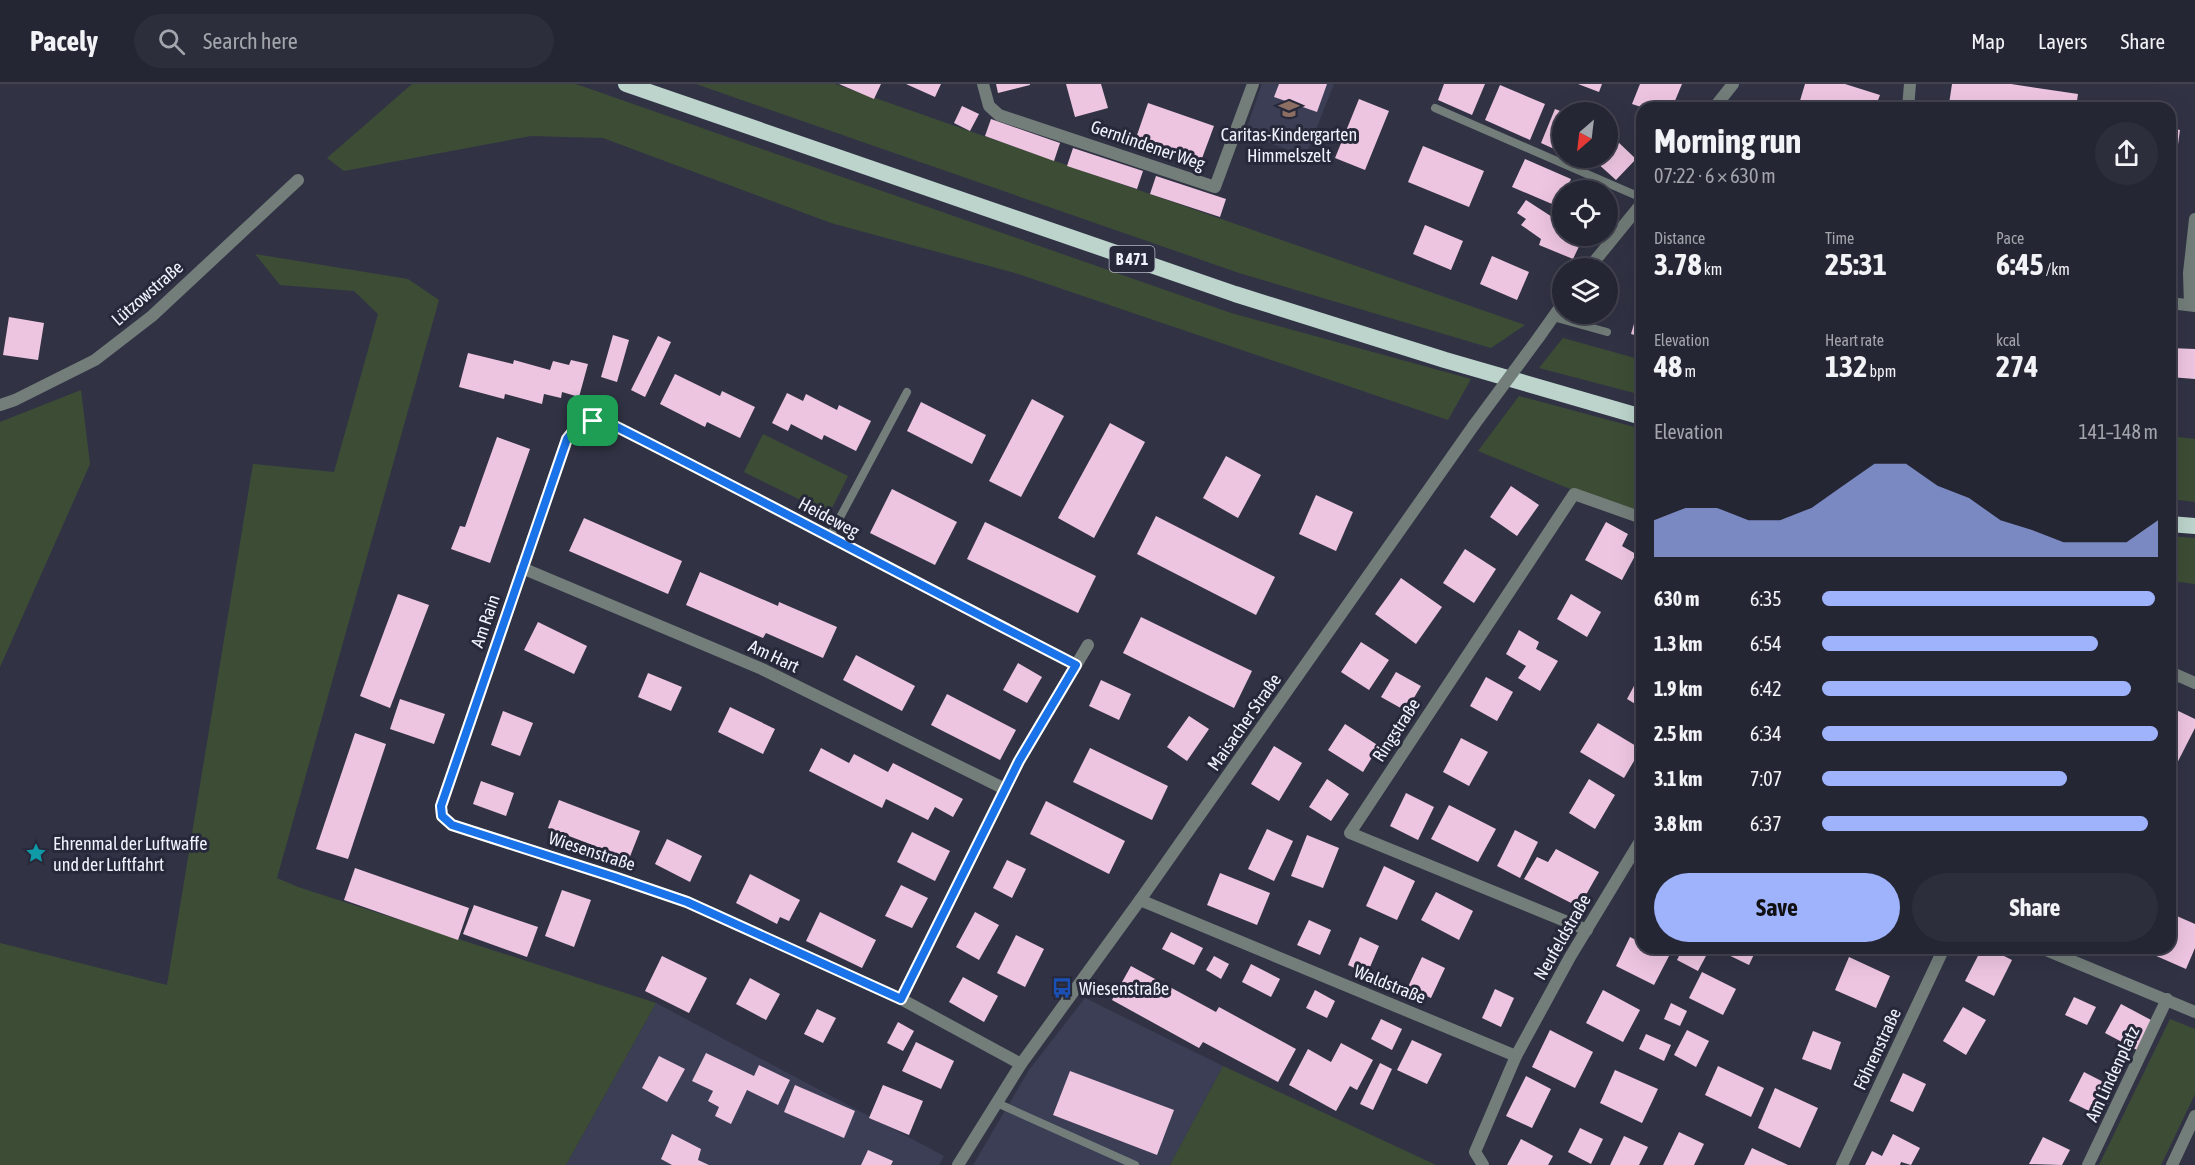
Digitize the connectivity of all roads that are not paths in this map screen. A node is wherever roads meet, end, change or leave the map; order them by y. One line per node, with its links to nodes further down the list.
1 (626, 84): 21 (highway, B 471)
2 (983, 84): 3 (street, Gernlindener Weg)
3 (1253, 84)
4 (1732, 84): 6 (street)
5 (1910, 84): 7 (street)
6 (1718, 102)
7 (1908, 102)
8 (1435, 108): 10 (lane)
9 (298, 180): 20 (street, Lützowstraße)
10 (1636, 204)
11 (1636, 212): 13 (street)
12 (2195, 219): 15 (street)
13 (1597, 258)
14 (2176, 304): 15 (street)
15 (2193, 306)
16 (1552, 318): 35 (street, Maisacher Straße, bridge)
17 (1578, 324): 18 (lane)
18 (1607, 332)
19 (906, 392): 26 (lane)
20 (0, 405)
21 (1636, 415)
22 (567, 439): 26 (street, Heideweg); 27 (street, Am Rain)
23 (1636, 516): 36 (street, Ringstraße)
24 (2176, 524): 25 (highway)
25 (2195, 526)
26 (830, 538): 29 (street, Heideweg)
27 (522, 568): 32 (street, Am Hart); 33 (street, Am Rain)
28 (1088, 645): 29 (street)
29 (1076, 665): 32 (street)
30 (2176, 675): 31 (street)
31 (2195, 683)
32 (1005, 789): 39 (street)
33 (442, 816): 39 (street, Wiesenstraße)
34 (1636, 848): 36 (street, Neufeldstraße)
35 (1140, 900): 42 (street, Waldstraße); 43 (street, Maisacher Straße)
36 (1587, 930): 42 (street, Neufeldstraße)
37 (1941, 954): 49 (street, Föhrenstraße)
38 (2056, 954): 40 (street)
39 (901, 999): 43 (street, Wiesenstraße)
40 (2167, 999): 41 (street); 50 (street, Am Lindenplatz)
41 (2195, 1011)
42 (1516, 1056): 48 (street)
43 (1021, 1064): 44 (street, Maisacher Straße)
44 (997, 1103): 46 (street, Maisacher Straße); 47 (lane)
45 (2195, 1116): 51 (street)
46 (958, 1165)
47 (1135, 1165)
48 (1483, 1165)
49 (1842, 1165)
50 (2088, 1165)
51 (2172, 1165)

